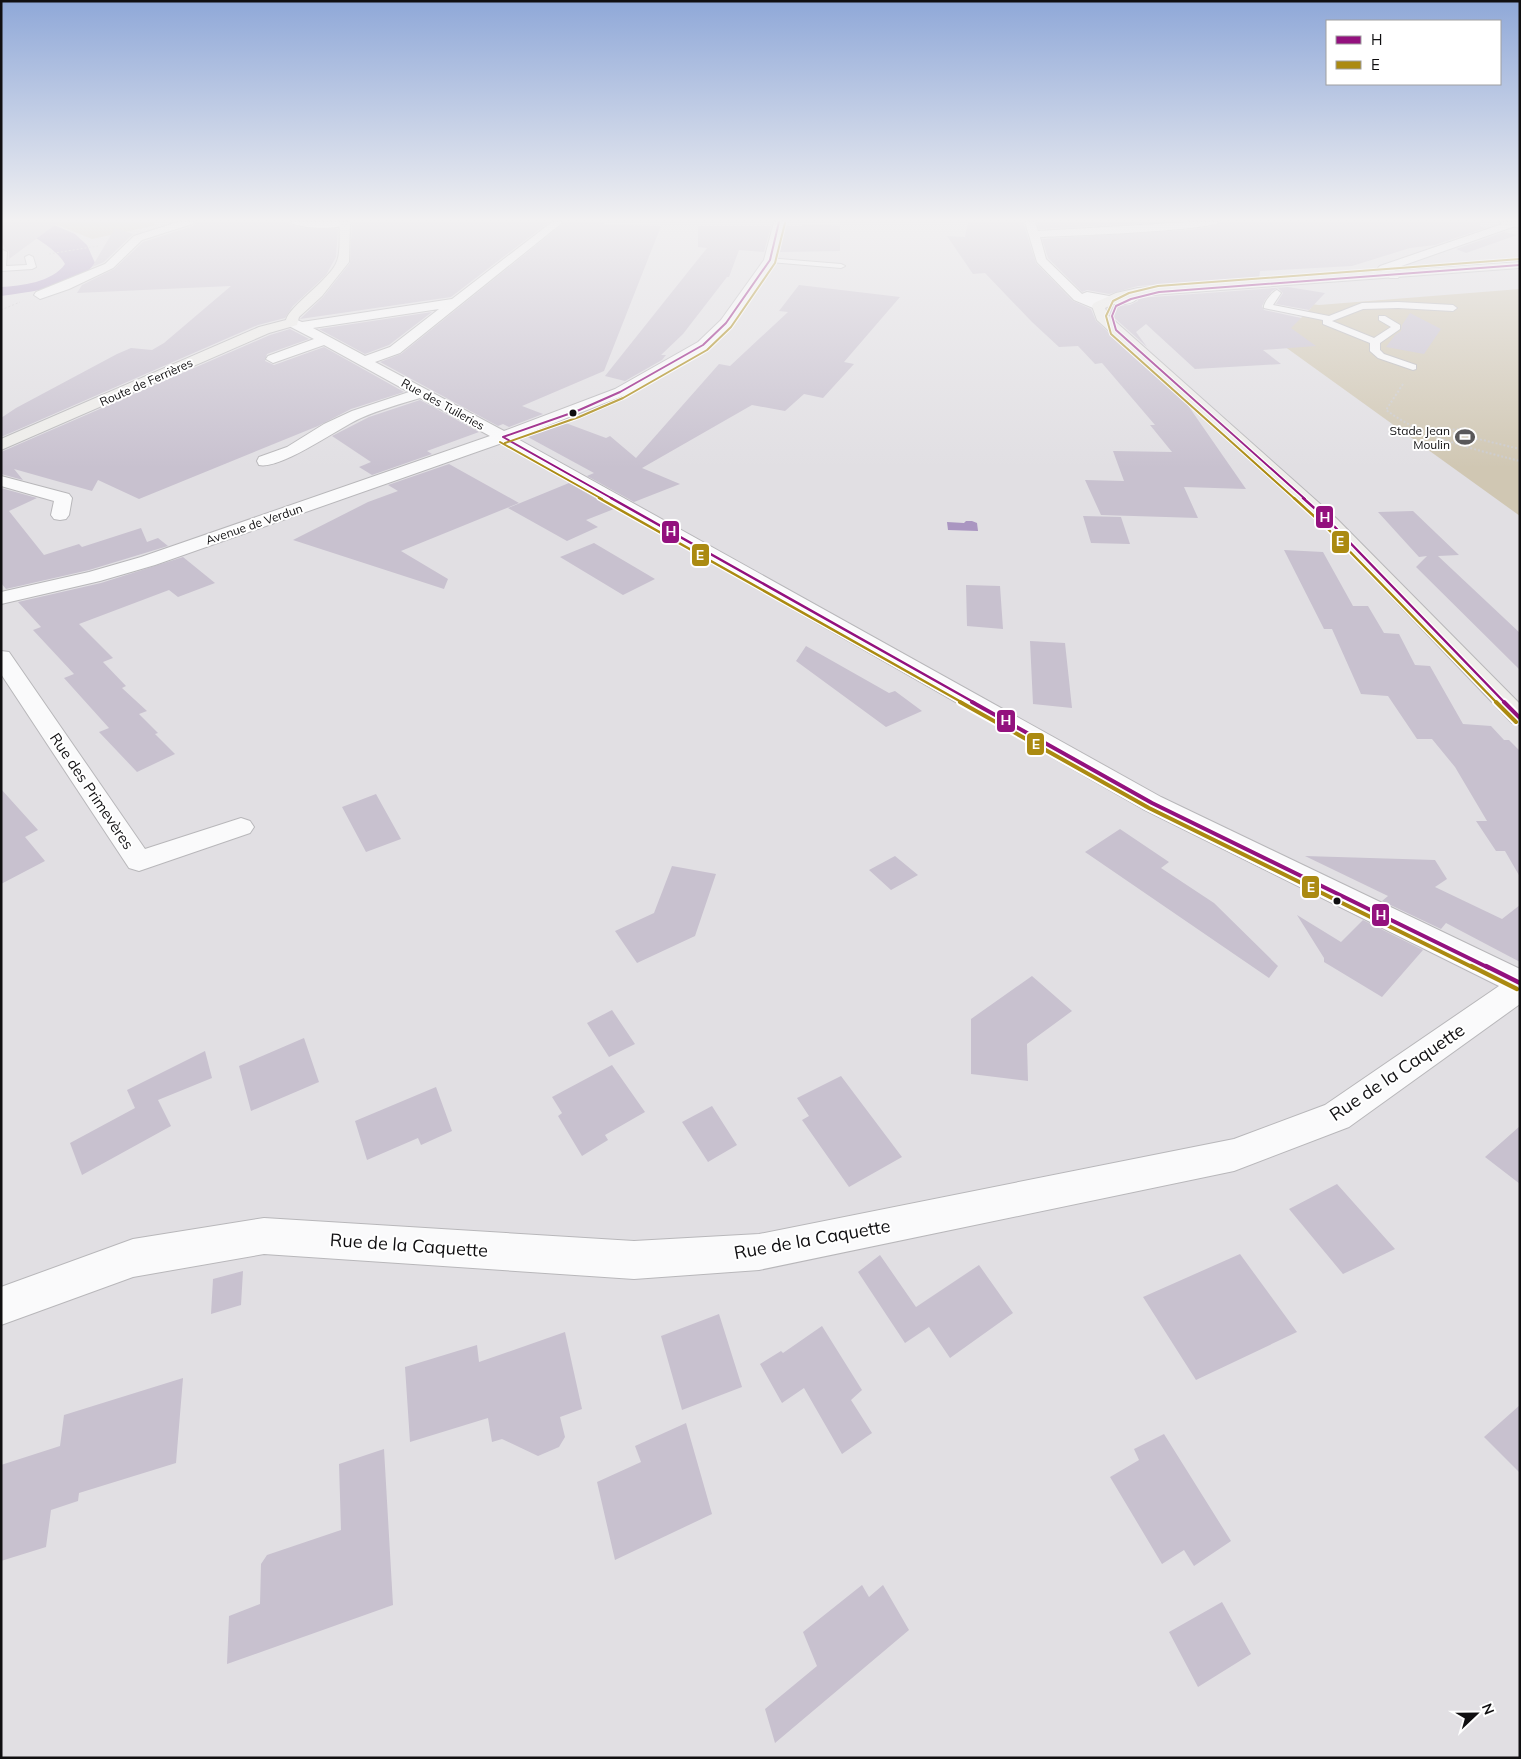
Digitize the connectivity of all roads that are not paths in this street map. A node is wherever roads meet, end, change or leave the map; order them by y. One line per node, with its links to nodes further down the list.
1 (306, 304): 11 (main road)
2 (440, 304): 11 (street)
3 (452, 304): 16 (street)
4 (739, 304): 19 (street, Avenue de Verdun)
5 (1103, 304): 12 (main road)
6 (1120, 304): 12 (main road)
7 (1268, 304): 10 (lane)
8 (1453, 308): 10 (lane)
9 (1382, 318): 14 (lane)
10 (1330, 319): 14 (lane)
11 (296, 324): 13 (street, Rue des Tuileries); 20 (main road, Route de Ferrières)
12 (1116, 330): 26 (main road)
13 (325, 340): 15 (street); 16 (street, Rue des Tuileries)
14 (1375, 342): 17 (lane)
15 (273, 359)
16 (364, 360): 18 (street, Rue des Tuileries)
17 (1413, 367)
18 (422, 392): 19 (street, Rue des Tuileries); 21 (street)
19 (503, 436): 24 (street, Avenue de Verdun); 28 (street, Rue des Tuileries)
20 (1, 445)
21 (264, 461)
22 (1, 481): 23 (street)
23 (60, 515)
24 (1, 598)
25 (1, 657): 27 (street, Rue des Primevères)
26 (1520, 718)
27 (240, 827)
28 (1520, 983)
29 (1520, 988): 30 (street, Rue de la Caquette)
30 (1, 1306)

